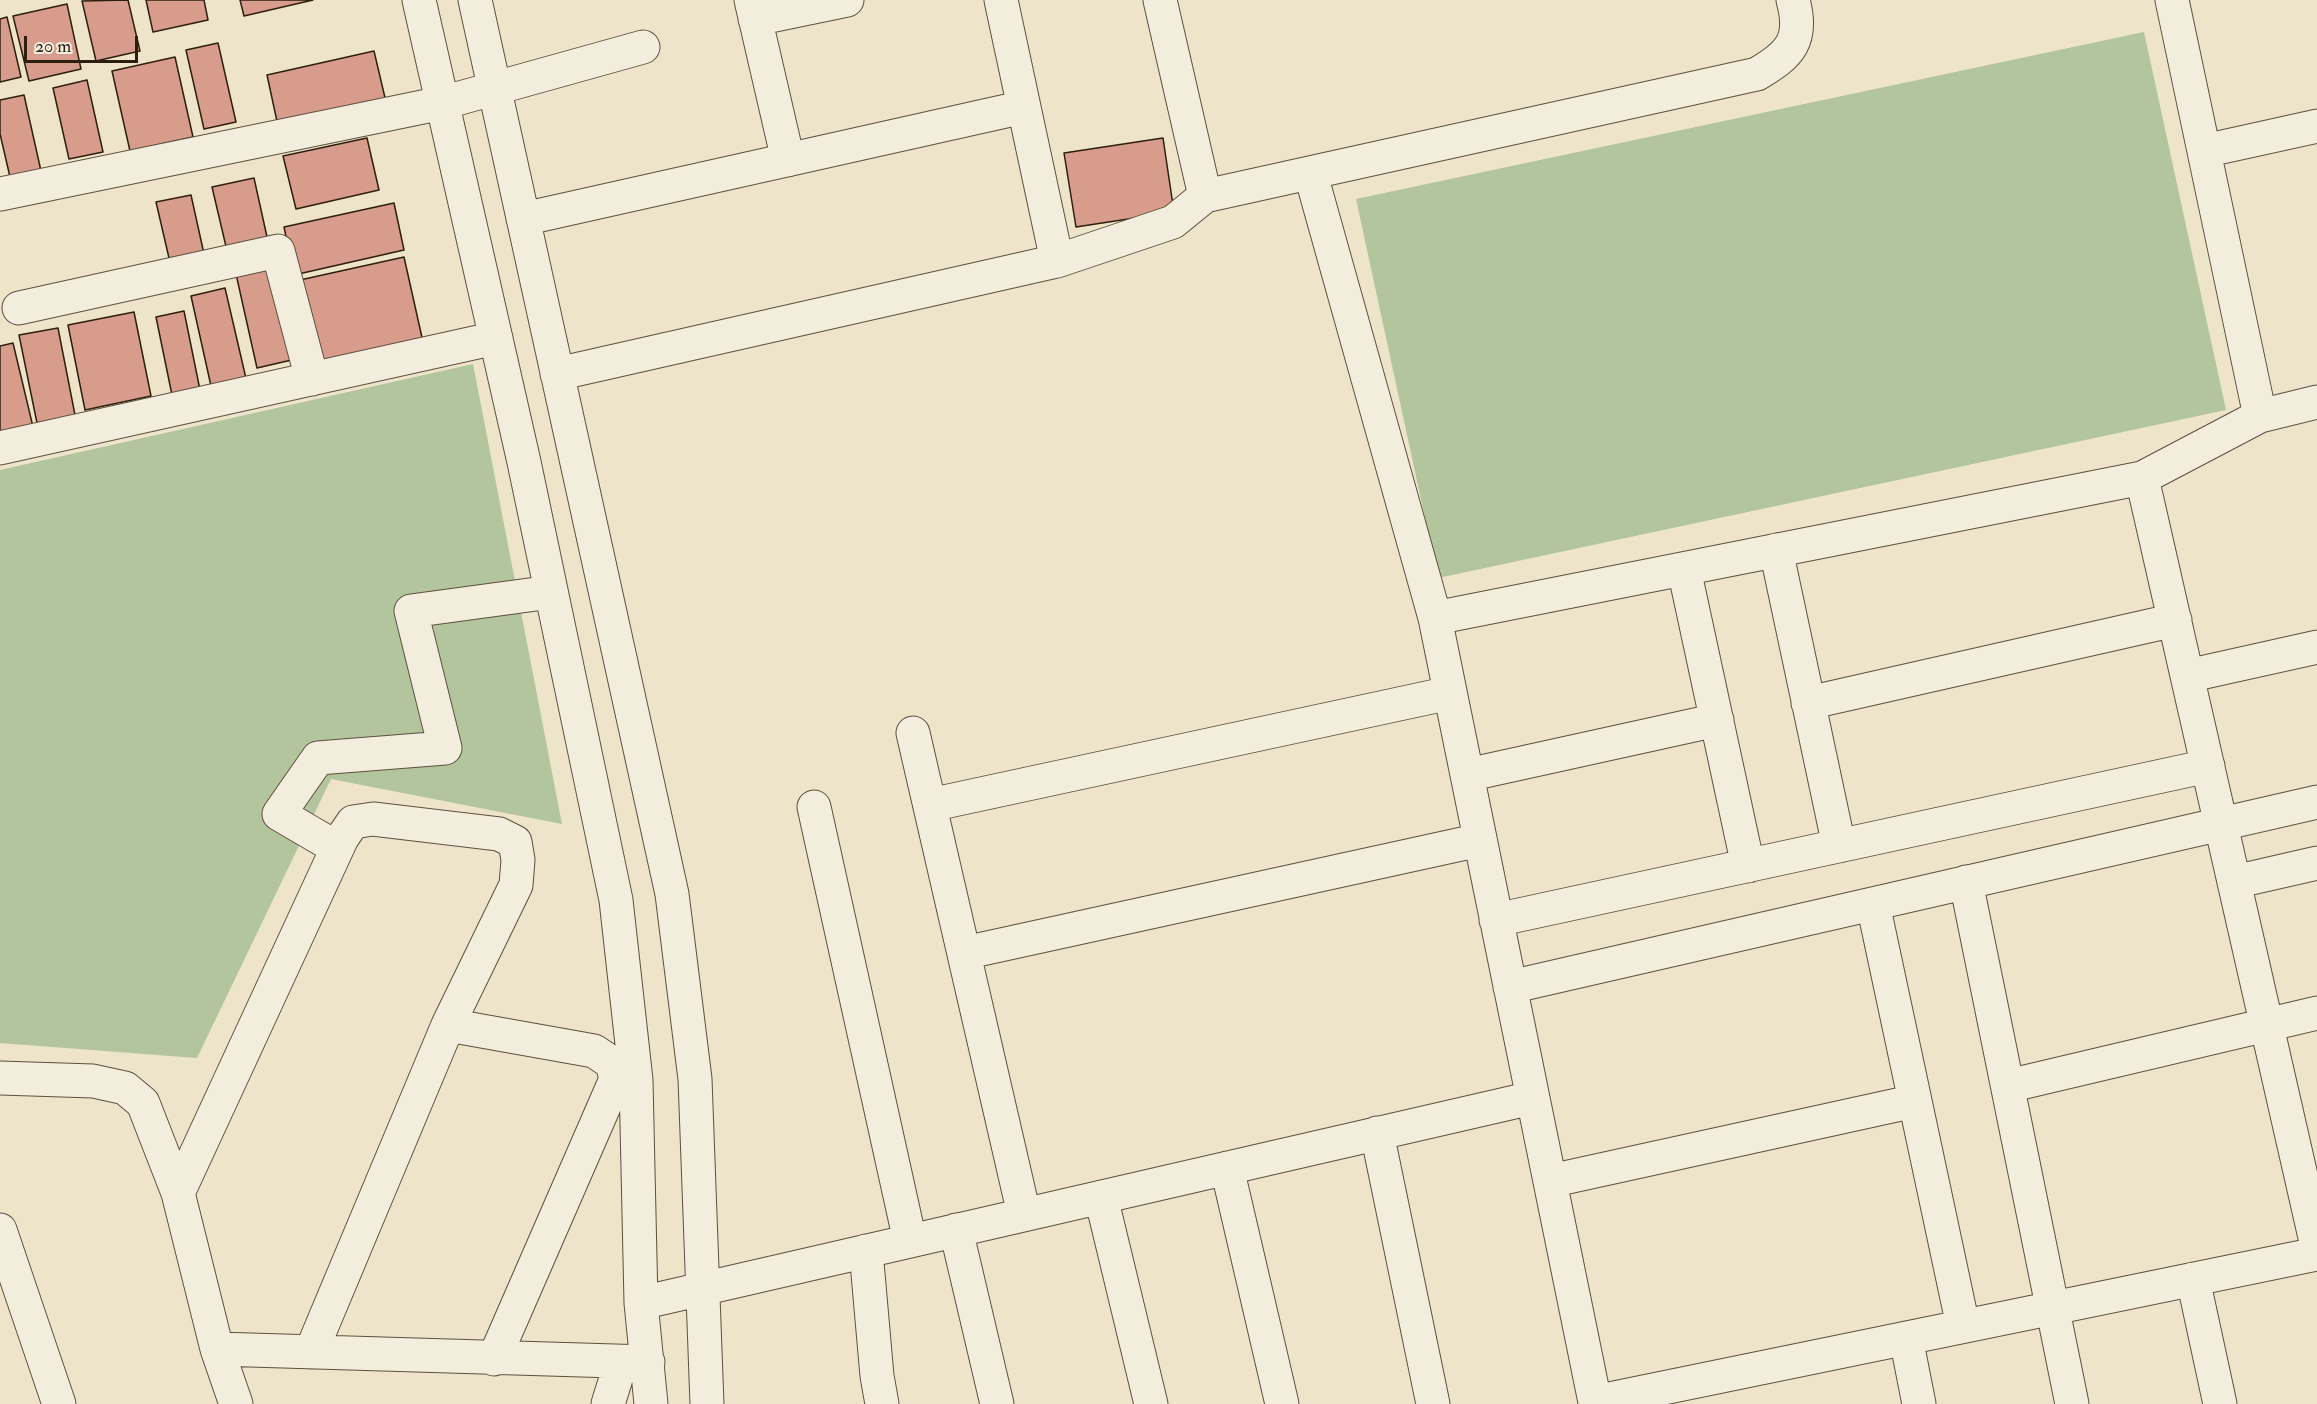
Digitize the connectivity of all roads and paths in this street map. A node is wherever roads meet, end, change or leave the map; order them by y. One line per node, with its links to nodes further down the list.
1 (419, 0): 11 (street)
2 (475, 0): 10 (street)
3 (847, 0): 8 (street)
4 (1001, 0): 12 (street)
5 (1160, 0): 18 (street)
6 (1793, 0): 16 (street)
7 (2172, 0): 14 (street)
8 (753, 10): 15 (street)
9 (643, 47): 10 (street)
10 (494, 87): 11 (street); 19 (street)
11 (442, 102): 17 (street); 22 (street)
12 (1024, 107): 15 (street); 20 (street)
13 (2317, 126): 14 (street)
14 (2204, 152): 26 (street)
15 (788, 160): 19 (street)
16 (1311, 174): 18 (street); 32 (street)
17 (0, 194)
18 (1205, 196): 20 (street)
19 (523, 219): 23 (street)
20 (1057, 261): 23 (street)
21 (19, 308): 24 (street)
22 (496, 338): 24 (street); 31 (street)
23 (557, 374): 77 (street)
24 (312, 379): 27 (street)
25 (2317, 402): 26 (street)
26 (2260, 416): 28 (street)
27 (0, 448)
28 (2142, 478): 29 (street); 33 (street)
29 (1776, 550): 30 (street); 37 (street)
30 (1684, 568): 32 (street); 38 (street)
31 (551, 592): 48 (street); 78 (street)
32 (1435, 618): 36 (street)
33 (2175, 620): 35 (street); 37 (street)
34 (2317, 647): 35 (street)
35 (2187, 676): 40 (street)
36 (1450, 693): 41 (street); 43 (street)
37 (1808, 703): 47 (street)
38 (1717, 720): 41 (street); 50 (street)
39 (913, 733): 43 (street)
40 (2208, 766): 45 (street); 47 (street)
41 (1467, 775): 46 (street)
42 (2317, 802): 45 (street)
43 (930, 805): 55 (street)
44 (814, 807): 72 (street)
45 (2221, 823): 51 (street); 52 (street)
46 (1480, 840): 54 (street); 55 (street)
47 (1839, 846): 50 (street)
48 (337, 848): 59 (street); 67 (street)
49 (2317, 863): 52 (street)
50 (1748, 866): 54 (street)
51 (1966, 882): 53 (street); 61 (street)
52 (2234, 882): 58 (street)
53 (1873, 904): 56 (street); 63 (street)
54 (1496, 920): 56 (street)
55 (964, 953): 69 (street)
56 (1510, 987): 62 (street)
57 (2317, 1013): 58 (street)
58 (2267, 1024): 61 (street); 73 (street)
59 (448, 1025): 83 (street); 84 (street)
60 (0, 1077): 67 (street)
61 (2008, 1086): 79 (street)
62 (1532, 1098): 64 (street); 66 (street)
63 (1915, 1101): 66 (street); 80 (street)
64 (1377, 1133): 65 (street); 96 (street)
65 (1227, 1168): 68 (street); 95 (street)
66 (1550, 1181): 86 (street)
67 (177, 1193): 82 (street)
68 (1101, 1197): 69 (street); 94 (street)
69 (1024, 1214): 71 (street)
70 (0, 1230): 87 (street)
71 (956, 1230): 72 (street); 93 (street)
72 (910, 1241): 74 (street)
73 (2317, 1246)
74 (866, 1251): 77 (street); 92 (street)
75 (2317, 1254): 76 (street)
76 (2193, 1279): 79 (street); 99 (street)
77 (702, 1288): 78 (street); 91 (street)
78 (641, 1303): 85 (street)
79 (2053, 1308): 80 (street); 98 (street)
80 (1963, 1326): 81 (street)
81 (1906, 1338): 86 (street); 97 (street)
82 (217, 1349): 83 (street); 88 (street)
83 (311, 1352): 84 (street)
84 (494, 1359): 85 (street)
85 (635, 1362): 89 (street); 90 (street)
86 (1595, 1403)
87 (59, 1404)
88 (236, 1404)
89 (608, 1404)
90 (651, 1404)
91 (707, 1404)
92 (882, 1404)
93 (997, 1404)
94 (1150, 1404)
95 (1282, 1404)
96 (1433, 1404)
97 (1919, 1404)
98 (2072, 1404)
99 (2220, 1404)

